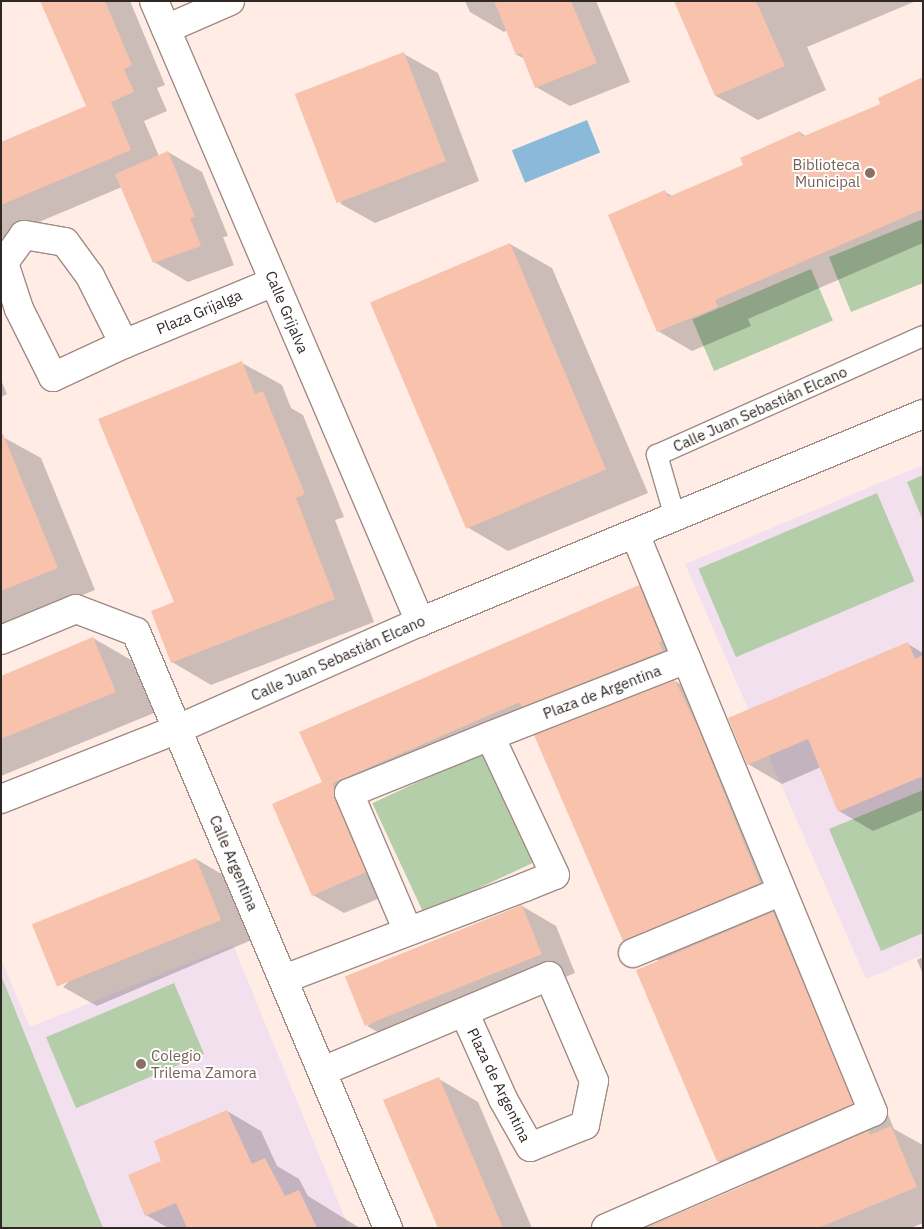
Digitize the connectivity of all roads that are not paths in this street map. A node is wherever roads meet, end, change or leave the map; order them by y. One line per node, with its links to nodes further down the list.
1 (154, 1): 3 (street, Calle Grijalva)
2 (230, 1): 3 (street)
3 (166, 29): 4 (street, Calle Grijalva)
4 (274, 282): 6 (street, Plaza Grijalga); 10 (street, Calle Grijalva)
5 (923, 336): 8 (lane, Calle Juan Sebastián Elcano)
6 (124, 344): 6 (street, Plaza Grijalga)
7 (923, 414): 8 (street, Calle Juan Sebastián Elcano)
8 (675, 517): 9 (street, Calle Juan Sebastián Elcano)
9 (634, 534): 10 (street, Calle Juan Sebastián Elcano); 12 (street)
10 (420, 622): 13 (street, Calle Juan Sebastián Elcano)
11 (1, 640): 13 (street, Calle Argentina)
12 (686, 659): 14 (street, Plaza de Argentina); 16 (street)
13 (178, 729): 15 (street, Calle Juan Sebastián Elcano); 19 (street, Calle Argentina)
14 (490, 736): 17 (street, Plaza de Argentina); 17 (street)
15 (1, 800)
16 (782, 891): 18 (street); 23 (street)
17 (408, 931): 19 (street)
18 (633, 953)
19 (284, 979): 21 (street, Calle Argentina)
20 (464, 1012): 20 (street, Plaza de Argentina); 21 (street, Plaza de Argentina)
21 (323, 1071): 22 (street, Calle Argentina)
22 (388, 1228)
23 (606, 1228)

